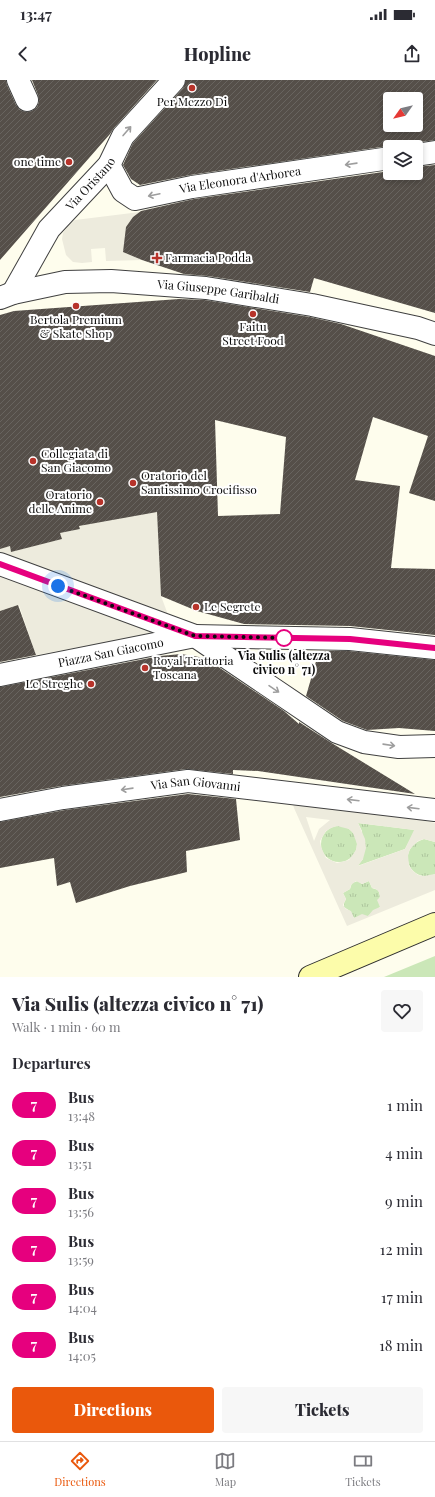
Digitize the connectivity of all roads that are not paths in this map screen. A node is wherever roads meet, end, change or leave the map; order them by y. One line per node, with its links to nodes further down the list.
1 (18, 80): 3 (street)
2 (174, 80): 7 (street, Via Oristano, one-way to 2)
3 (27, 100)
4 (435, 152): 5 (street)
5 (423, 153)
6 (383, 159): 7 (street, Via Eleonora d'Arborea, one-way to 7)
7 (109, 166): 8 (street, Via Oristano)
8 (7, 295): 9 (street, Via Giuseppe Garibaldi)
9 (435, 334)
10 (0, 564): 11 (street, Piazza San Giacomo)
11 (195, 636): 12 (street); 13 (street, Piazza San Giacomo); 14 (street, one-way to 14)
12 (435, 648)
13 (0, 675)
14 (435, 746)
15 (0, 810): 16 (street, Via San Giovanni, one-way to 15)
16 (435, 810)
17 (435, 924): 18 (street)
18 (310, 977)

